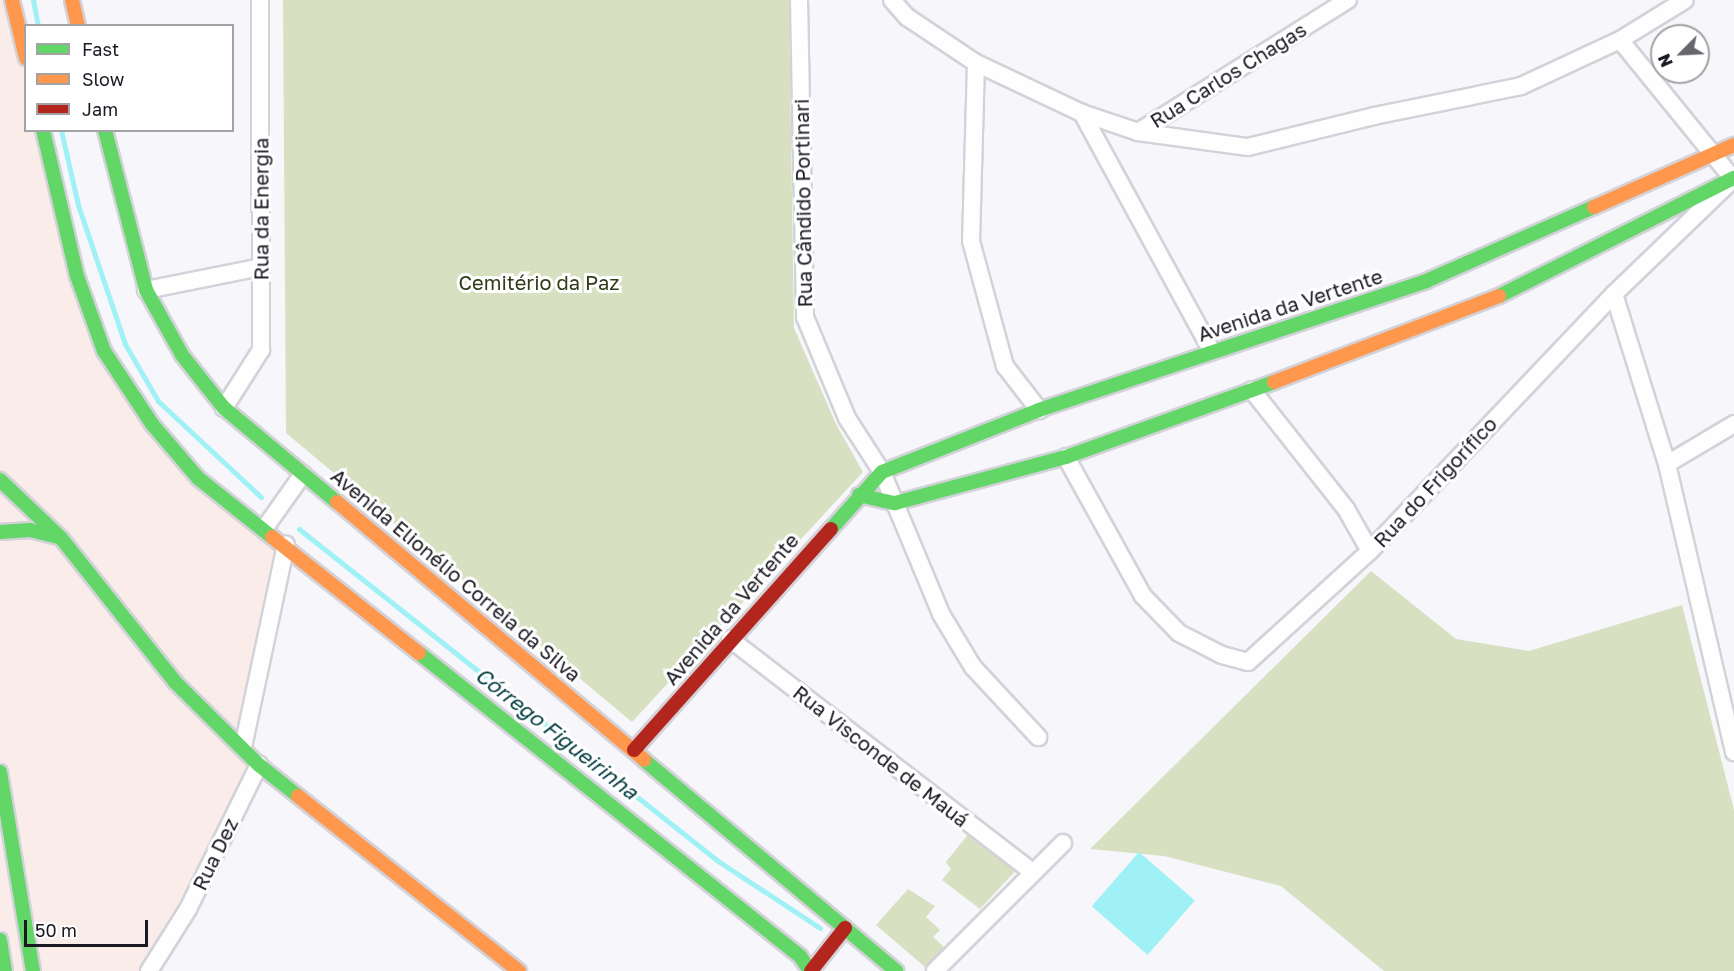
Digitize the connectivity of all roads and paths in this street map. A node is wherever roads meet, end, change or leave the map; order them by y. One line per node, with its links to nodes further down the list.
1 (12, 0): 10 (street)
2 (72, 0): 8 (street)
3 (260, 0): 19 (street, Rua da Energia)
4 (799, 0): 29 (street, Rua Cândido Portinari)
5 (892, 0): 11 (street)
6 (1348, 0): 15 (street, Rua Carlos Chagas)
7 (1685, 0): 9 (street)
8 (78, 24)
9 (1620, 40): 15 (street); 17 (street)
10 (24, 50)
11 (976, 63): 12 (street); 25 (street)
12 (1082, 113): 15 (street); 22 (street)
13 (43, 132): 34 (street)
14 (106, 132): 20 (street, Avenida Elionélio Correia da Silva)
15 (1138, 132)
16 (1734, 146): 17 (street, Avenida da Vertente)
17 (1715, 157): 18 (street); 22 (street, Avenida da Vertente)
18 (1733, 178): 21 (street, Rua do Frigorífico); 23 (street)
19 (261, 267): 20 (street); 24 (street, Rua da Energia)
20 (146, 290): 24 (street, Avenida Elionélio Correia da Silva)
21 (1614, 294): 28 (street); 38 (street, Rua do Frigorífico)
22 (1212, 351): 25 (street, Avenida da Vertente)
23 (1252, 390): 27 (street); 38 (street)
24 (224, 408): 30 (street, Avenida Elionélio Correia da Silva)
25 (1039, 410): 29 (street, Avenida da Vertente)
26 (1734, 424): 28 (street)
27 (1066, 457): 33 (street); 38 (street, Rua do Frigorífico)
28 (1667, 464): 40 (street)
29 (882, 472): 32 (street, Avenida da Vertente); 33 (street, Rua Cândido Portinari)
30 (303, 474): 34 (street); 43 (street, Avenida Elionélio Correia da Silva)
31 (0, 480): 36 (street)
32 (859, 495): 33 (street); 39 (street, Avenida da Vertente)
33 (895, 503): 41 (street, Rua Cândido Portinari)
34 (264, 529): 37 (street)
35 (0, 532): 36 (street)
36 (61, 538): 42 (street)
37 (286, 545): 42 (street); 55 (street)
38 (1370, 551)
39 (730, 639): 43 (street, Avenida da Vertente); 48 (street, Rua Visconde de Mauá)
40 (1730, 719): 44 (street)
41 (1038, 737)
42 (243, 747): 45 (street)
43 (634, 750): 49 (street, Avenida Elionélio Correia da Silva)
44 (1734, 752)
45 (259, 765): 53 (street, Rua Dez); 54 (street)
46 (0, 772): 52 (street)
47 (1063, 843): 48 (street)
48 (1033, 872): 57 (street)
49 (845, 928): 55 (street); 56 (street, Avenida Elionélio Correia da Silva)
50 (0, 940): 51 (street)
51 (5, 971)
52 (33, 971)
53 (148, 971)
54 (519, 971)
55 (810, 971)
56 (896, 971)
57 (935, 971)

